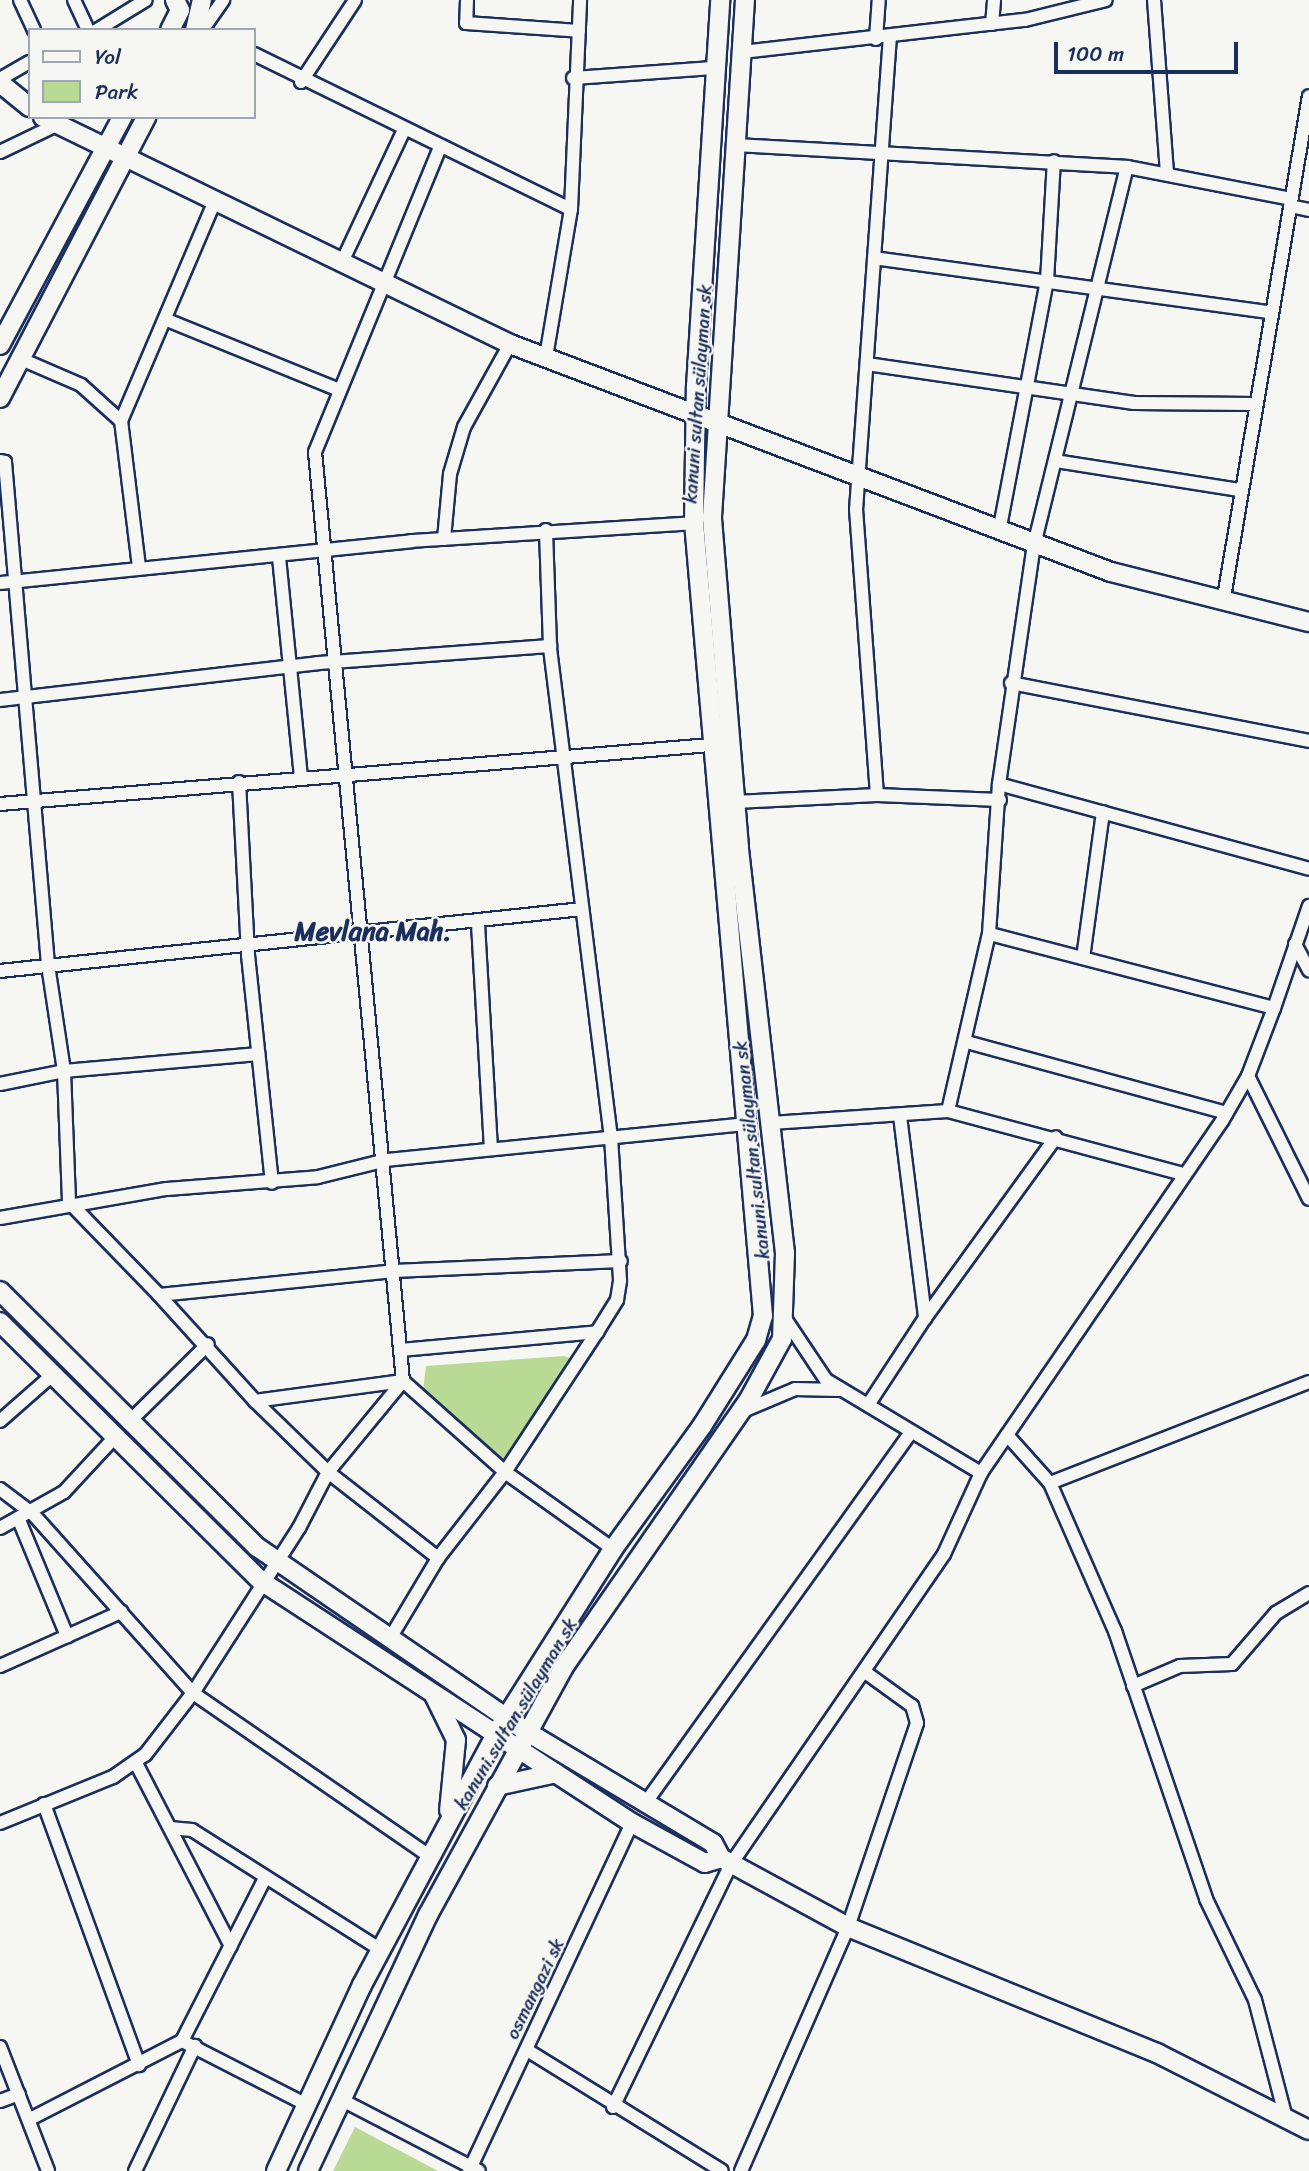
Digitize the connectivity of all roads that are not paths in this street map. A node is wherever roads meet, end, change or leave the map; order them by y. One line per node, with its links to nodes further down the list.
1 (20, 0): 18 (street)
2 (74, 0): 19 (street)
3 (146, 0): 20 (street)
4 (175, 0): 21 (street)
5 (202, 0): 17 (street)
6 (223, 0): 17 (street)
7 (355, 0): 31 (street)
8 (467, 0): 22 (street)
9 (580, 0): 22 (street)
10 (720, 0): 28 (street)
11 (745, 0): 25 (street, kanuni sultan sülayman sk)
12 (879, 0): 24 (street)
13 (994, 0): 16 (street)
14 (1106, 0): 16 (street)
15 (1154, 0): 46 (street)
16 (992, 24): 23 (street)
17 (203, 27)
18 (33, 28)
19 (87, 28)
20 (100, 28)
21 (171, 28)
22 (579, 31): 29 (street)
23 (890, 38): 24 (street); 43 (street)
24 (876, 39): 25 (street)
25 (742, 52): 38 (street, kanuni sultan sülayman sk)
26 (256, 55): 31 (street)
27 (28, 63): 30 (street)
28 (714, 68): 29 (street); 69 (street)
29 (573, 78): 49 (street)
30 (0, 81): 33 (street)
31 (301, 82): 37 (street)
32 (1309, 96): 48 (street)
33 (28, 105)
34 (121, 119): 41 (street)
35 (145, 119): 42 (street)
36 (49, 122): 40 (street); 41 (street)
37 (404, 130): 39 (street); 52 (street)
38 (737, 145): 43 (street); 71 (street, kanuni sultan sülayman sk)
39 (440, 147): 49 (street); 53 (street)
40 (0, 152)
41 (106, 152): 42 (street); 57 (street)
42 (125, 156): 47 (street); 62 (street)
43 (881, 156): 44 (street); 51 (street)
44 (1055, 161): 45 (street); 54 (street)
45 (1127, 167): 46 (street); 55 (street)
46 (1167, 174): 48 (street)
47 (215, 201): 52 (street); 58 (street)
48 (1290, 203): 50 (street); 56 (street)
49 (572, 209): 61 (street)
50 (1309, 210)
51 (874, 258): 54 (street); 63 (street)
52 (342, 260): 53 (street)
53 (381, 280): 59 (street); 65 (street)
54 (1047, 281): 55 (street); 64 (street)
55 (1101, 289): 56 (street); 66 (street)
56 (1268, 312): 68 (street)
57 (7, 315): 60 (street)
58 (167, 320): 65 (street); 70 (street)
59 (510, 344): 61 (street); 79 (street)
60 (0, 345)
61 (546, 357): 69 (street)
62 (21, 359): 67 (street); 70 (street)
63 (867, 365): 64 (street); 74 (street)
64 (1022, 387): 66 (street); 78 (street)
65 (337, 389): 81 (street)
66 (1073, 394): 68 (street); 73 (street)
67 (0, 398)
68 (1254, 404): 75 (street)
69 (695, 414): 71 (street); 76 (street)
70 (121, 421): 83 (street)
71 (714, 421): 74 (street); 104 (street, kanuni sultan sülayman sk)
72 (0, 461): 84 (street)
73 (1056, 461): 75 (street); 80 (street)
74 (859, 475): 78 (street); 101 (street)
75 (1240, 490): 86 (street)
76 (694, 523): 77 (street); 95 (street)
77 (546, 530): 79 (street); 88 (street)
78 (999, 532): 80 (street)
79 (444, 539): 81 (street)
80 (1034, 545): 86 (street); 91 (street)
81 (322, 552): 82 (street); 89 (street)
82 (279, 557): 83 (street); 90 (street)
83 (139, 567): 84 (street)
84 (16, 582): 85 (street); 92 (street)
85 (0, 583)
86 (1223, 603): 87 (street)
87 (1309, 622)
88 (550, 646): 89 (street); 96 (street)
89 (331, 667): 90 (street); 97 (street)
90 (290, 668): 92 (street); 98 (street)
91 (1011, 683): 94 (street); 100 (street)
92 (24, 698): 93 (street); 103 (street)
93 (0, 700)
94 (1309, 740)
95 (710, 745): 96 (street); 129 (street)
96 (562, 754): 97 (street); 109 (street)
97 (346, 775): 98 (street); 111 (street)
98 (300, 776): 99 (street)
99 (239, 782): 103 (street); 114 (street)
100 (999, 784): 102 (street); 106 (street)
101 (877, 795): 102 (street); 104 (street)
102 (1000, 800): 112 (street)
103 (33, 801): 105 (street); 116 (street)
104 (735, 802): 128 (street, kanuni sultan sülayman sk)
105 (0, 804)
106 (1103, 812): 107 (street); 115 (street)
107 (1309, 869)
108 (1309, 906): 113 (street)
109 (582, 909): 110 (street); 131 (street)
110 (478, 924): 111 (street); 132 (street)
111 (365, 933): 114 (street); 133 (street)
112 (989, 934): 115 (street); 120 (street)
113 (1295, 944): 117 (street); 119 (street)
114 (248, 946): 116 (street); 121 (street)
115 (1083, 958): 119 (street)
116 (48, 965): 118 (street); 122 (street)
117 (1309, 970)
118 (0, 971)
119 (1274, 1008): 123 (street)
120 (967, 1042): 125 (street); 126 (street)
121 (258, 1054): 122 (street); 135 (street)
122 (64, 1071): 124 (street); 137 (street)
123 (1248, 1076): 126 (street); 136 (street)
124 (0, 1084)
125 (948, 1111): 127 (street); 130 (street)
126 (1226, 1113): 134 (street)
127 (900, 1116): 128 (street); 143 (street)
128 (771, 1123): 144 (street, kanuni sultan sülayman sk)
129 (744, 1124): 131 (street); 169 (street)
130 (1056, 1137): 134 (street); 143 (street)
131 (611, 1138): 132 (street); 139 (street)
132 (491, 1149): 133 (street)
133 (386, 1160): 135 (street); 140 (street)
134 (1180, 1173): 159 (street)
135 (272, 1183): 137 (street)
136 (1309, 1199)
137 (69, 1202): 138 (street); 142 (street)
138 (0, 1218)
139 (621, 1261): 140 (street); 146 (street)
140 (394, 1271): 142 (street); 148 (street)
141 (0, 1291): 157 (street)
142 (159, 1295): 147 (street)
143 (925, 1318): 154 (street)
144 (786, 1320): 152 (street); 155 (street, kanuni sultan sülayman sk)
145 (0, 1322): 149 (street)
146 (597, 1332): 148 (street); 162 (street)
147 (208, 1344): 153 (street); 157 (street)
148 (401, 1350): 150 (street)
149 (50, 1377): 156 (street); 160 (street)
150 (403, 1381): 153 (street); 161 (street); 162 (street)
151 (1309, 1382): 164 (street)
152 (842, 1390): 154 (street); 155 (street)
153 (255, 1401): 161 (street)
154 (868, 1405): 158 (street)
155 (738, 1414): 183 (street, kanuni sultan sülayman sk)
156 (0, 1420)
157 (128, 1423): 171 (street)
158 (911, 1432): 163 (street); 189 (street)
159 (1007, 1436): 163 (street); 164 (street)
160 (114, 1438): 166 (street); 172 (street)
161 (328, 1472): 170 (street); 171 (street)
162 (505, 1472): 169 (street); 170 (street)
163 (981, 1473): 178 (street)
164 (1050, 1483): 180 (street)
165 (0, 1489): 166 (street)
166 (33, 1514): 167 (street); 174 (street)
167 (19, 1520): 168 (street); 176 (street)
168 (0, 1528)
169 (613, 1549): 182 (street)
170 (438, 1558): 175 (street)
171 (275, 1559): 172 (street); 175 (street)
172 (261, 1581): 179 (street); 181 (street)
173 (1309, 1592): 180 (street)
174 (121, 1612): 176 (street); 181 (street)
175 (392, 1635): 182 (street)
176 (67, 1636): 177 (street)
177 (0, 1666)
178 (865, 1672): 195 (street); 197 (street)
179 (417, 1678): 182 (street); 193 (street)
180 (1133, 1686): 210 (street)
181 (193, 1693): 185 (street); 194 (street)
182 (502, 1724): 183 (street); 184 (street); 193 (street)
183 (529, 1733): 184 (street, kanuni sultan sülayman sk); 189 (street)
184 (520, 1749): 186 (street); 187 (street, kanuni sultan sülayman sk)
185 (136, 1763): 188 (street); 192 (street)
186 (556, 1773): 187 (street); 191 (street)
187 (497, 1786): 206 (street, kanuni sultan sülayman sk)
188 (44, 1804): 190 (street); 204 (street)
189 (644, 1805): 195 (street)
190 (0, 1823)
191 (632, 1823): 195 (street); 203 (street, osmangazi sk)
192 (170, 1828): 196 (street); 198 (street)
193 (445, 1829): 194 (street)
194 (431, 1857): 199 (street)
195 (726, 1861): 197 (street); 209 (street)
196 (265, 1878): 198 (street); 199 (street)
197 (848, 1927): 210 (street); 219 (street)
198 (231, 1946): 200 (street)
199 (381, 1950): 208 (street)
200 (182, 2041): 201 (street); 204 (street)
201 (195, 2046): 208 (street); 215 (street)
202 (0, 2047): 205 (street)
203 (527, 2050): 209 (street); 213 (street, osmangazi sk)
204 (139, 2065): 211 (street)
205 (19, 2094): 207 (street); 211 (street)
206 (342, 2099): 213 (street); 217 (street, kanuni sultan sülayman sk)
207 (0, 2101)
208 (307, 2105): 216 (street)
209 (613, 2107): 218 (street)
210 (1286, 2118): 212 (street)
211 (30, 2119): 214 (street)
212 (1309, 2130)
213 (473, 2170)
214 (48, 2171)
215 (135, 2171)
216 (276, 2171)
217 (308, 2171)
218 (722, 2171)
219 (741, 2171)

